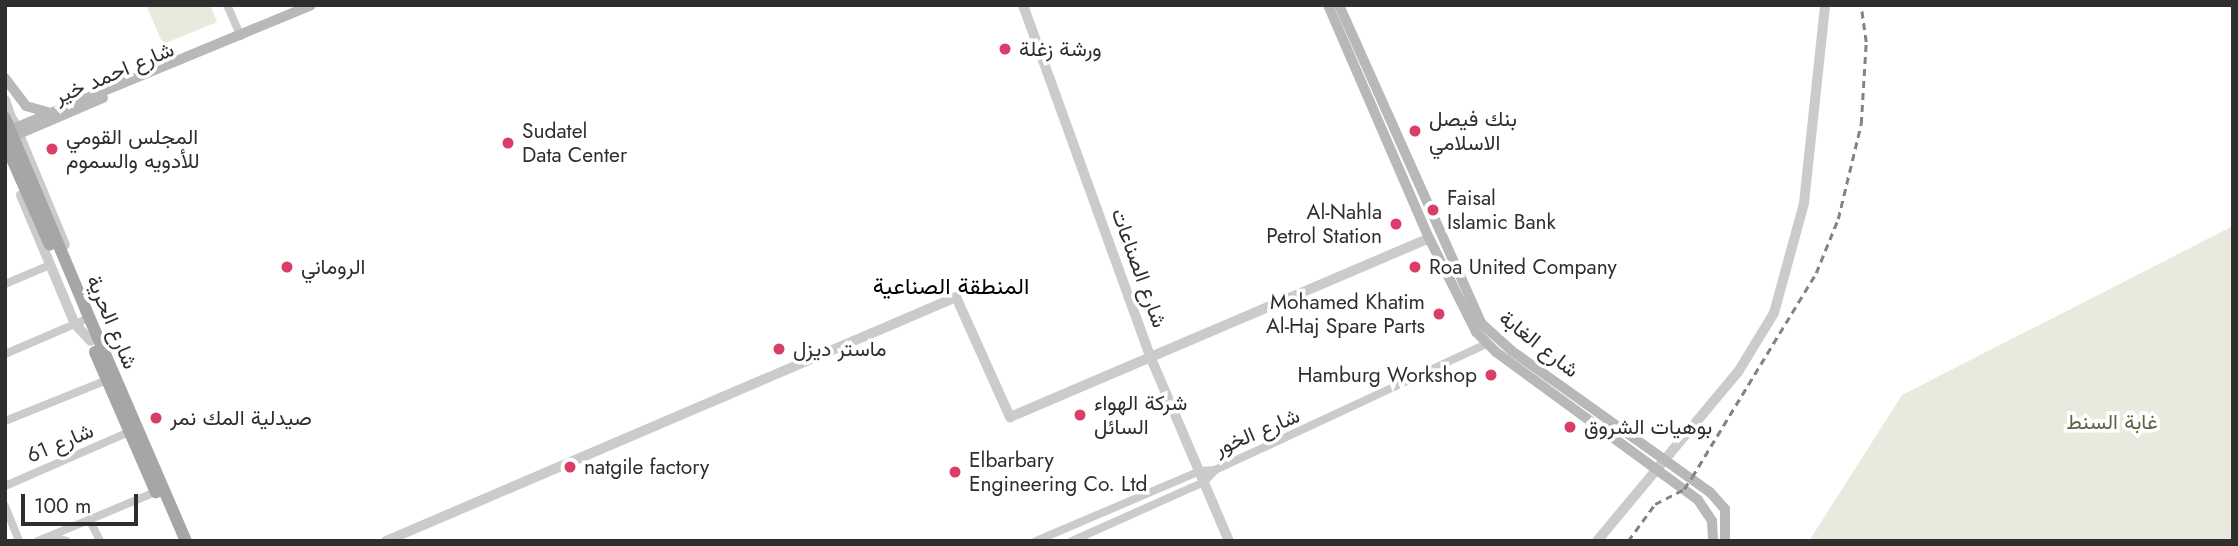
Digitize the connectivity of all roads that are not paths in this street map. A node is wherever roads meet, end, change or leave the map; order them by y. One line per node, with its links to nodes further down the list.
1 (227, 5): 7 (street)
2 (311, 5): 7 (main road, شارع احمد خير)
3 (1023, 5): 20 (street, شارع الصناعات)
4 (1328, 5): 13 (main road, شارع الغابة)
5 (1339, 5): 24 (main road, شارع الغابة)
6 (1825, 5): 24 (street)
7 (239, 37): 10 (main road, شارع احمد خير); 11 (main road, شارع احمد خير)
8 (5, 78): 10 (main road)
9 (5, 100): 11 (street)
10 (50, 113): 11 (main road, شارع احمد خير)
11 (10, 132): 16 (main road, شارع الحرية, bridge); 16 (main road, شارع الحرية, bridge); 17 (street)
12 (5, 155): 14 (street)
13 (1429, 238): 18 (main road, شارع الغابة); 20 (street)
14 (50, 265): 15 (street); 16 (street)
15 (5, 284)
16 (81, 317): 17 (main road, شارع الحرية); 19 (street)
17 (92, 336): 21 (main road, شارع الحرية); 38 (main road, شارع الحرية)
18 (1487, 344): 24 (main road, شارع الغابة); 25 (street, شارع الخور)
19 (5, 354)
20 (1150, 356): 26 (street, شارع الصناعات); 39 (street)
21 (107, 380): 22 (street); 23 (main road, شارع الحرية)
22 (5, 421)
23 (129, 432): 28 (street, شارع 61); 29 (main road, شارع الحرية)
24 (1662, 465): 43 (street); 44 (main road, شارع الغابة); 45 (main road, شارع الغابة)
25 (1215, 470): 26 (street, شارع الخور); 27 (street)
26 (1199, 471): 27 (street, شارع الصناعات); 40 (street, شارع الخور)
27 (1204, 482): 41 (street); 42 (street, شارع الصناعات)
28 (5, 486)
29 (156, 492): 31 (street); 37 (main road, شارع الحرية)
30 (5, 506): 33 (street)
31 (90, 521): 32 (street); 36 (street)
32 (49, 537): 34 (street); 35 (street)
33 (19, 541)
34 (38, 541)
35 (67, 541)
36 (100, 541)
37 (177, 541)
38 (186, 541)
39 (386, 541)
40 (1036, 541)
41 (1072, 541)
42 (1229, 541)
43 (1597, 541)
44 (1713, 541)
45 (1725, 541)

